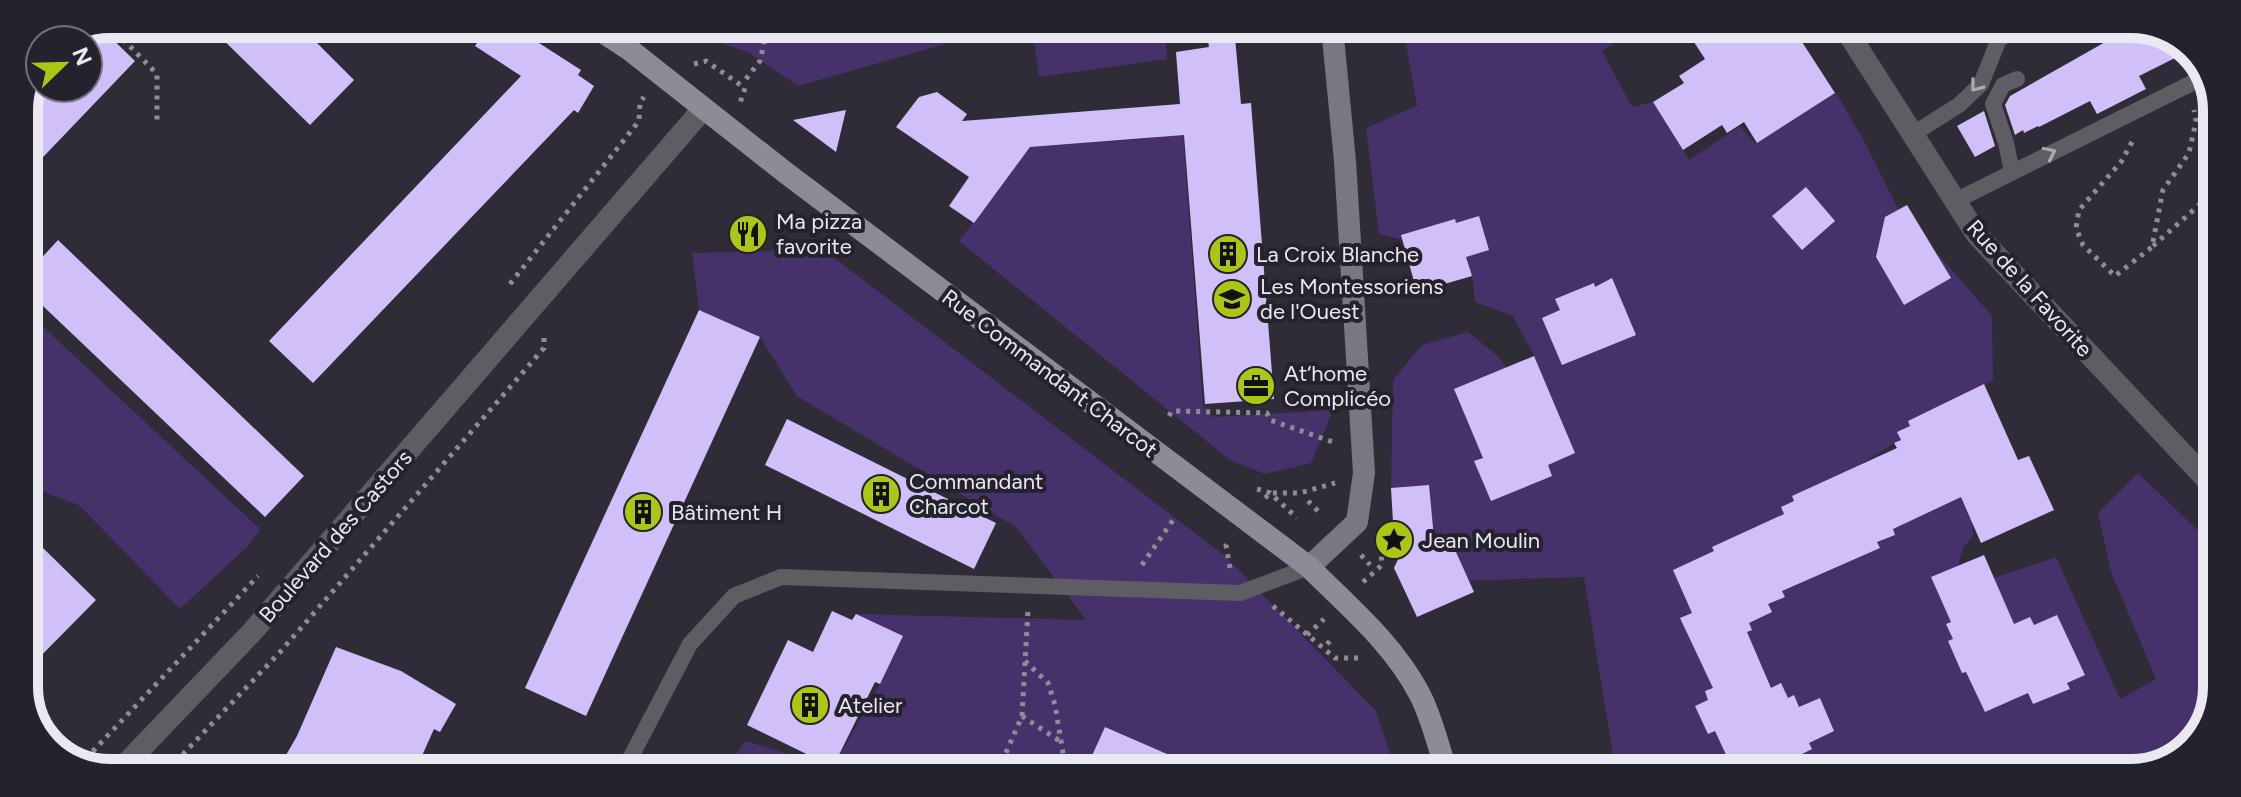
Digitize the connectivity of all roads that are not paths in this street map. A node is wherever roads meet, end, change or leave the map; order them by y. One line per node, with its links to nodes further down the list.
1 (612, 38): 7 (main road, Rue Commandant Charcot)
2 (1333, 38): 12 (main road)
3 (1851, 38): 8 (street, Rue de la Favorite)
4 (2001, 38): 8 (lane, one-way to 8)
5 (2017, 79): 9 (lane)
6 (2196, 81): 9 (lane, one-way to 6)
7 (703, 109): 12 (main road, Rue Commandant Charcot); 13 (street, Boulevard des Castors)
8 (1913, 134): 10 (street, Rue de la Favorite)
9 (2012, 172): 10 (lane)
10 (1955, 201): 11 (street, Rue de la Favorite)
11 (2203, 475)
12 (1309, 567): 14 (lane); 15 (main road, Rue Commandant Charcot)
13 (131, 759)
14 (630, 759)
15 (1443, 759)

